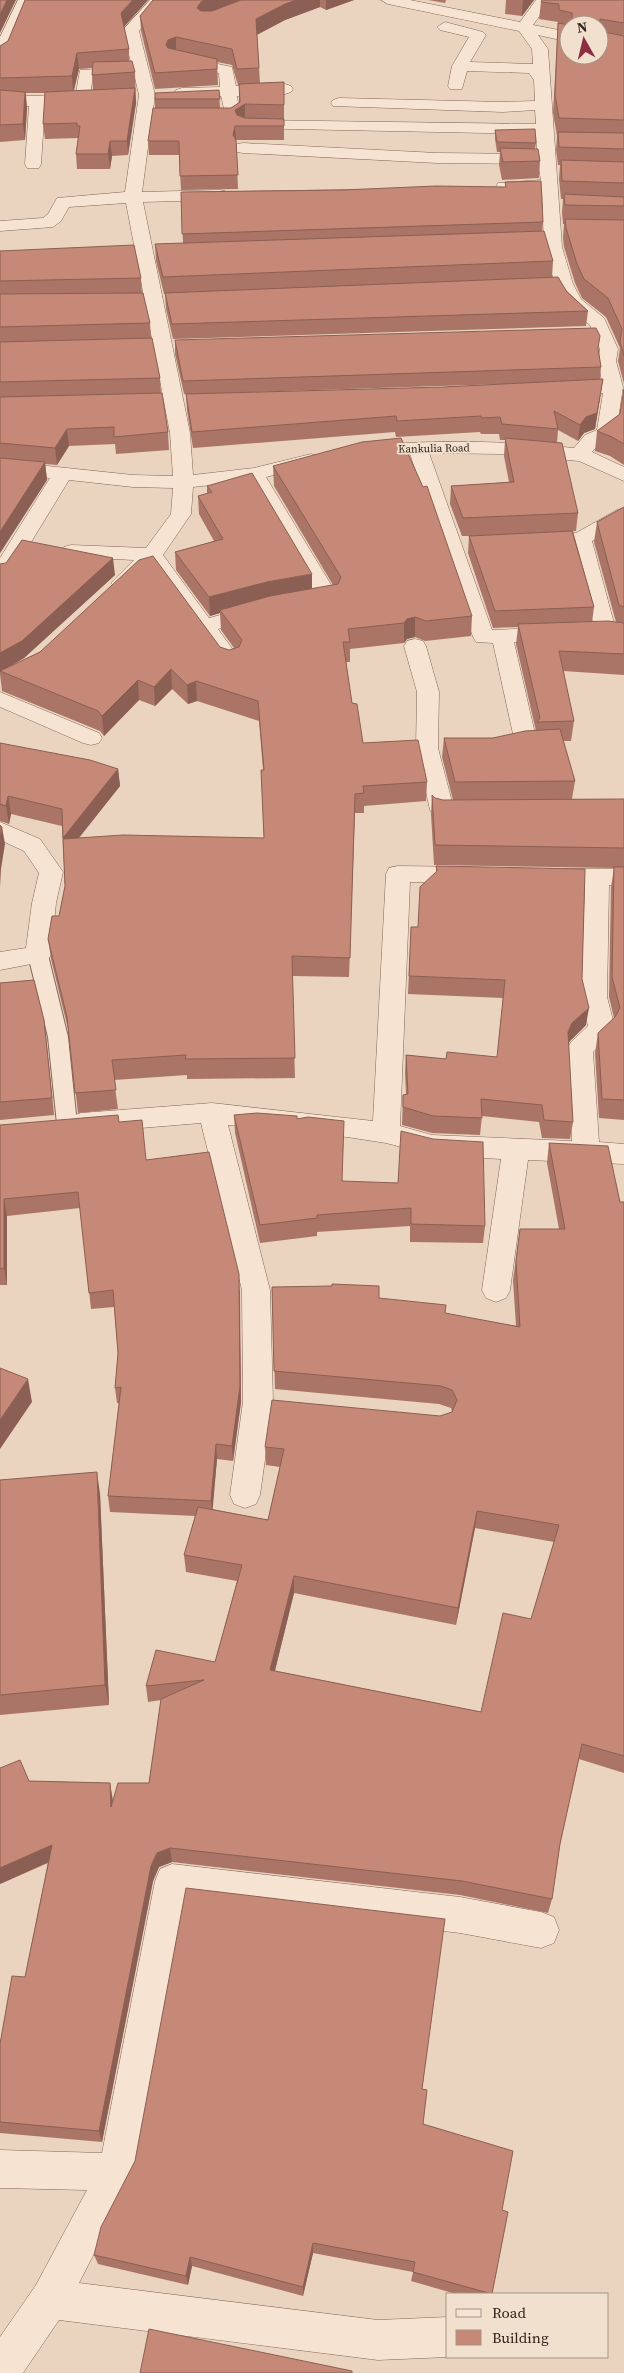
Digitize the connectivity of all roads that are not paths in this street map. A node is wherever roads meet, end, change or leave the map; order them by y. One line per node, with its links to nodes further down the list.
1 (25, 0): 8 (street)
2 (158, 0): 11 (street)
3 (388, 0): 5 (street)
4 (544, 0): 6 (street)
5 (449, 6): 6 (street); 10 (street)
6 (524, 27): 7 (street); 12 (street)
7 (559, 34)
8 (0, 56)
9 (176, 60): 15 (street)
10 (460, 66): 12 (street); 13 (street)
11 (141, 71): 16 (street); 18 (street)
12 (542, 77): 23 (street)
13 (456, 86)
14 (285, 89): 15 (street)
15 (229, 92): 16 (street); 26 (street)
16 (147, 95): 17 (street); 24 (street)
17 (129, 96)
18 (83, 97): 19 (street); 21 (street)
19 (101, 97)
20 (0, 100): 21 (street)
21 (37, 101): 31 (street)
22 (339, 103): 23 (street)
23 (543, 106): 30 (street)
24 (144, 115): 25 (street); 35 (street)
25 (164, 115)
26 (212, 115)
27 (245, 125): 30 (street)
28 (566, 144): 30 (street)
29 (243, 148): 30 (street)
30 (547, 158): 32 (street); 33 (street); 38 (street)
31 (33, 164)
32 (567, 173)
33 (484, 187)
34 (238, 195): 35 (street)
35 (133, 197): 36 (street); 42 (street)
36 (0, 226)
37 (570, 231): 38 (street)
38 (552, 235): 39 (street); 43 (street)
39 (532, 241)
40 (164, 253): 42 (street)
41 (126, 254): 42 (street)
42 (145, 254): 47 (street)
43 (564, 284): 44 (street); 49 (street)
44 (544, 285)
45 (174, 301): 47 (street)
46 (135, 302): 47 (street)
47 (155, 302): 50 (street)
48 (583, 334): 49 (street)
49 (612, 343): 53 (street)
50 (164, 348): 51 (street); 52 (street); 55 (street)
51 (183, 348)
52 (144, 349)
53 (613, 386): 54 (street); 60 (street)
54 (546, 390)
55 (174, 402): 56 (street); 57 (street); 66 (street)
56 (194, 402)
57 (154, 403)
58 (416, 446): 59 (street, Kankulia Road); 60 (street, Kankulia Road); 76 (street)
59 (352, 454)
60 (579, 455): 65 (street, Kankulia Road)
61 (325, 458): 64 (street)
62 (0, 467): 63 (street)
63 (63, 474): 66 (street); 72 (street)
64 (254, 474): 66 (street); 74 (street)
65 (624, 475)
66 (183, 482): 71 (street)
67 (624, 514): 68 (street)
68 (581, 539): 69 (street); 75 (street)
69 (522, 542)
70 (71, 551): 71 (street)
71 (152, 555): 73 (street); 74 (street)
72 (0, 575)
73 (110, 594)
74 (205, 626): 78 (street)
75 (615, 634): 76 (street)
76 (502, 636): 81 (street)
77 (414, 646): 82 (street)
78 (230, 661)
79 (0, 699): 80 (street)
80 (91, 738)
81 (473, 747)
82 (490, 810)
83 (0, 830): 88 (street)
84 (491, 876): 93 (street)
85 (530, 876): 86 (street)
86 (597, 878): 87 (street); 95 (street)
87 (624, 878)
88 (38, 955): 89 (street); 91 (lane)
89 (0, 961)
90 (212, 1113): 91 (street); 93 (street); 98 (street)
91 (67, 1124): 92 (street)
92 (38, 1127)
93 (386, 1133): 94 (street)
94 (516, 1150): 95 (street); 97 (street)
95 (586, 1153): 96 (street)
96 (624, 1154)
97 (496, 1290)
98 (245, 1495)
99 (541, 1930): 101 (street)
100 (0, 2169): 101 (street)
101 (117, 2172): 102 (street)
102 (50, 2299): 103 (street); 104 (street)
103 (446, 2337)
104 (0, 2372)

